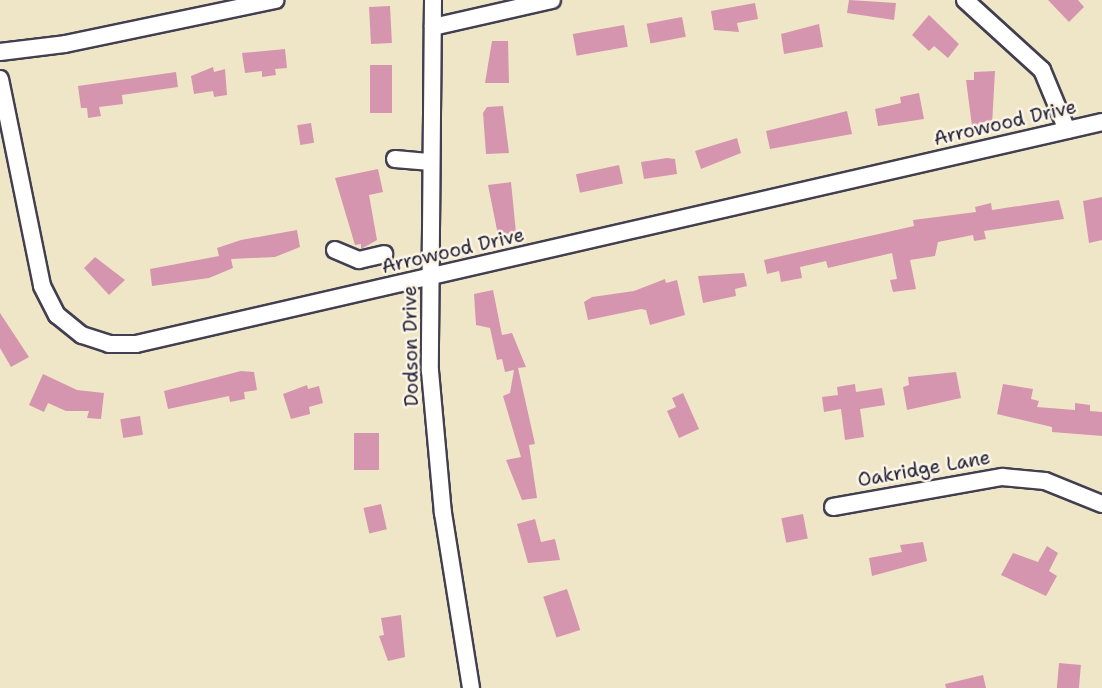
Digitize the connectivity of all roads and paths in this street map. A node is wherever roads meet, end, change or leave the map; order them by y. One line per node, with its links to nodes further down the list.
1 (275, 0): 6 (street)
2 (433, 0): 5 (street, Dodson Drive)
3 (552, 0): 5 (street)
4 (965, 0): 9 (street)
5 (433, 27): 11 (street, Dodson Drive)
6 (0, 52)
7 (0, 79): 14 (street, Arrowood Drive)
8 (1102, 122): 9 (street, Arrowood Drive)
9 (1067, 130): 13 (street, Arrowood Drive)
10 (395, 159): 11 (street)
11 (431, 162): 13 (street, Dodson Drive)
12 (335, 250): 14 (street)
13 (430, 278): 14 (street, Arrowood Drive); 17 (street, Dodson Drive)
14 (391, 286)
15 (1102, 504): 16 (street, Oakridge Lane)
16 (833, 507)
17 (471, 688)

